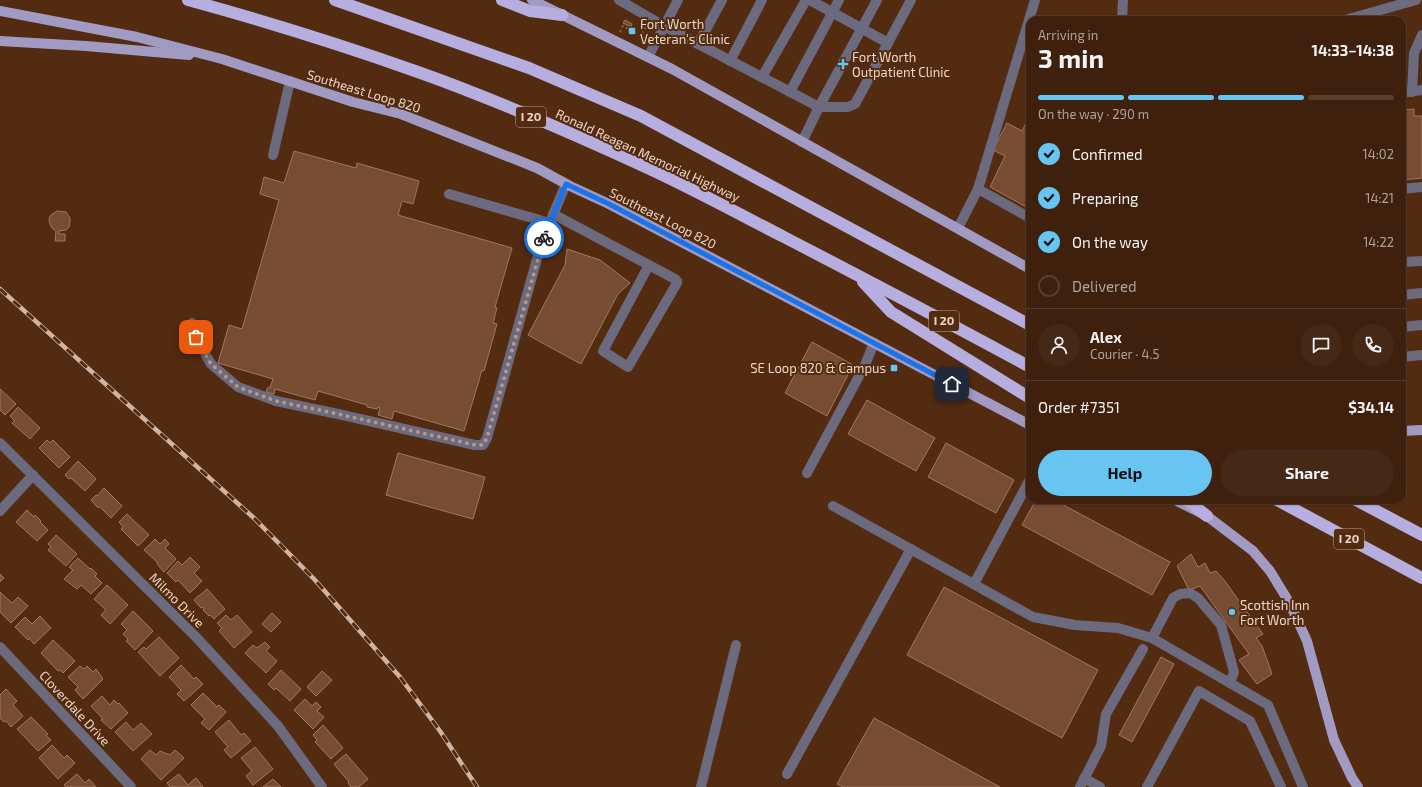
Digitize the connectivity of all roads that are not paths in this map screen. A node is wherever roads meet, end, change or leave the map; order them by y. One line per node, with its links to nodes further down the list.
1 (188, 0): 52 (highway, Ronald Reagan Memorial Highway / I 20)
2 (335, 0): 56 (highway, Ronald Reagan Memorial Highway)
3 (502, 0): 19 (highway)
4 (532, 0): 19 (main road)
5 (619, 0): 23 (street)
6 (678, 0): 23 (street)
7 (722, 0): 29 (street)
8 (762, 0): 32 (street)
9 (806, 0): 33 (street)
10 (810, 0): 18 (street)
11 (838, 0): 18 (street)
12 (877, 0): 24 (street)
13 (911, 0): 28 (street)
14 (1035, 0): 20 (street)
15 (1123, 0): 21 (street)
16 (1416, 0): 22 (street)
17 (0, 11): 31 (main road, Southeast Loop 820)
18 (832, 12): 24 (street); 35 (street)
19 (562, 15): 30 (main road)
20 (1030, 16)
21 (1122, 16)
22 (1359, 16)
23 (664, 26): 29 (street); 30 (street)
24 (861, 28): 28 (street); 37 (street)
25 (1026, 30): 42 (street)
26 (1422, 35): 36 (street)
27 (0, 41): 31 (main road, Southeast Loop 820)
28 (888, 43): 37 (street)
29 (698, 44): 32 (street)
30 (648, 57): 38 (main road)
31 (222, 59): 34 (main road, Southeast Loop 820)
32 (730, 61): 33 (street)
33 (762, 77): 35 (street)
34 (290, 81): 39 (street); 40 (main road, Southeast Loop 820)
35 (790, 92): 37 (street)
36 (1412, 92)
37 (819, 107): 38 (street)
38 (802, 142): 47 (main road)
39 (273, 155)
40 (566, 184): 46 (street); 59 (main road, Southeast Loop 820)
41 (1422, 187): 43 (street)
42 (978, 189): 45 (street); 47 (street)
43 (1406, 189)
44 (449, 194): 46 (street)
45 (1026, 216)
46 (552, 218): 51 (street); 55 (street)
47 (958, 228): 50 (main road)
48 (1422, 261): 49 (street)
49 (1406, 262)
50 (1026, 263)
51 (649, 265): 51 (street)
52 (857, 275): 62 (highway, Ronald Reagan Memorial Highway / I 20); 63 (highway)
53 (1422, 293): 54 (street)
54 (1406, 295)
55 (192, 323)
56 (1026, 323)
57 (1422, 325): 58 (street)
58 (1406, 327)
59 (874, 343): 64 (main road, Southeast Loop 820); 68 (street)
60 (1422, 355): 61 (street)
61 (1406, 357)
62 (1026, 365)
63 (1026, 396)
64 (1026, 423)
65 (1422, 430): 66 (main road)
66 (1406, 431)
67 (0, 443): 69 (street, Milmo Drive)
68 (807, 474)
69 (33, 475): 76 (street); 90 (street, Milmo Drive)
70 (1026, 486): 81 (street)
71 (1182, 504): 77 (main road)
72 (1192, 504): 77 (highway)
73 (1284, 504): 80 (highway, I 20)
74 (1364, 504): 78 (highway)
75 (833, 506): 79 (street)
76 (0, 511)
77 (1207, 516): 96 (main road)
78 (1422, 535)
79 (911, 549): 81 (street); 87 (street)
80 (1422, 578)
81 (974, 584): 82 (street)
82 (1152, 638): 86 (street); 86 (street)
83 (736, 645): 91 (street)
84 (0, 647): 89 (street, Cloverdale Drive)
85 (1143, 649): 88 (street)
86 (1230, 683): 95 (street)
87 (787, 774)
88 (1082, 783): 92 (street)
89 (131, 787)
90 (322, 787)
91 (701, 787)
92 (1100, 787)
93 (1147, 787): 94 (street)
94 (1281, 787)
95 (1303, 787)
96 (1358, 787)

